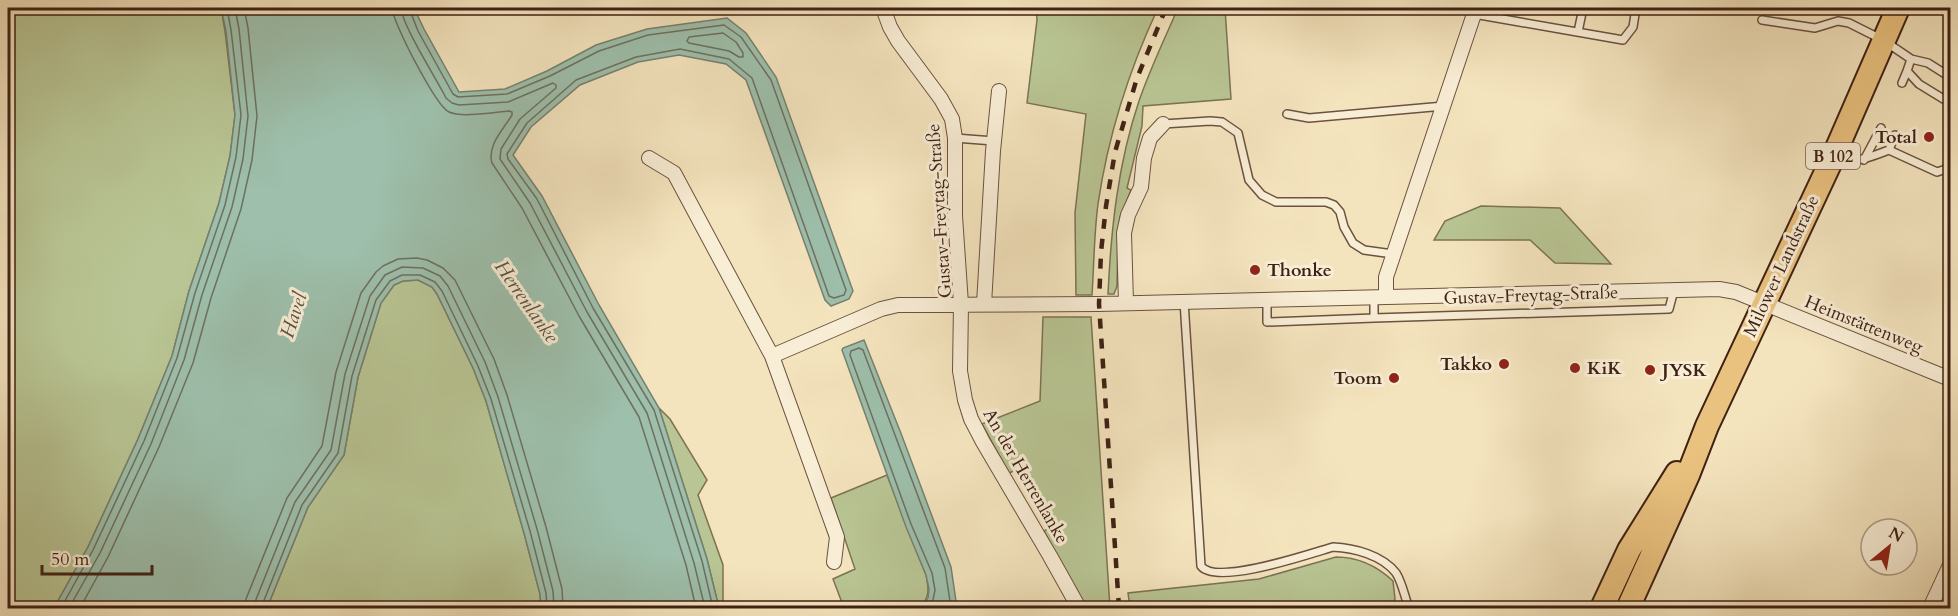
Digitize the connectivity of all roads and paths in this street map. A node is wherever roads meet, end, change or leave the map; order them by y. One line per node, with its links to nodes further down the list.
1 (883, 8): 20 (street, Gustav-Freytag-Straße)
2 (1583, 8): 7 (lane)
3 (1636, 8): 7 (lane)
4 (1899, 8): 8 (main road, Milower Landstraße / B 102)
5 (1475, 10): 7 (lane); 15 (street)
6 (1762, 20): 8 (lane)
7 (1578, 32)
8 (1883, 40): 9 (lane); 23 (main road, Milower Landstraße / B 102)
9 (1911, 58): 10 (lane); 11 (lane)
10 (1907, 71): 12 (lane); 14 (lane)
11 (1950, 77)
12 (1902, 83)
13 (999, 91): 21 (street)
14 (1950, 104)
15 (1444, 106): 16 (lane); 27 (street)
16 (1287, 114)
17 (1163, 124): 27 (lane); 32 (street)
18 (1881, 128): 26 (lane)
19 (1895, 135): 22 (lane)
20 (955, 138): 21 (lane); 34 (street, Gustav-Freytag-Straße)
21 (994, 141): 35 (street)
22 (1889, 150): 25 (lane); 26 (lane)
23 (1834, 155): 26 (lane); 33 (main road, Milower Landstraße / B 102)
24 (649, 158): 37 (street)
25 (1950, 159)
26 (1864, 160)
27 (1393, 254): 29 (street)
28 (1674, 290): 29 (street, Gustav-Freytag-Straße); 33 (street, Gustav-Freytag-Straße); 36 (lane, Gustav-Freytag-Straße)
29 (1380, 296): 30 (street, Gustav-Freytag-Straße); 36 (lane)
30 (1267, 300): 31 (street, Gustav-Freytag-Straße); 36 (lane, Gustav-Freytag-Straße)
31 (1184, 301): 32 (street, Gustav-Freytag-Straße); 43 (lane)
32 (1126, 303): 35 (street, Gustav-Freytag-Straße)
33 (1763, 303): 38 (street, Heimstättenweg); 39 (main road, Milower Landstraße / B 102)
34 (961, 304): 35 (street, Gustav-Freytag-Straße); 37 (street); 42 (street, An der Herrenlanke)
35 (984, 304)
36 (1374, 318)
37 (772, 356): 40 (street)
38 (1950, 379)
39 (1707, 426): 44 (main road, Milower Landstraße / B 102); 45 (main road, Milower Landstraße / B 102)
40 (834, 562)
41 (1950, 565): 46 (street)
42 (1079, 609)
43 (1409, 609)
44 (1602, 609)
45 (1628, 609)
46 (1930, 609)

